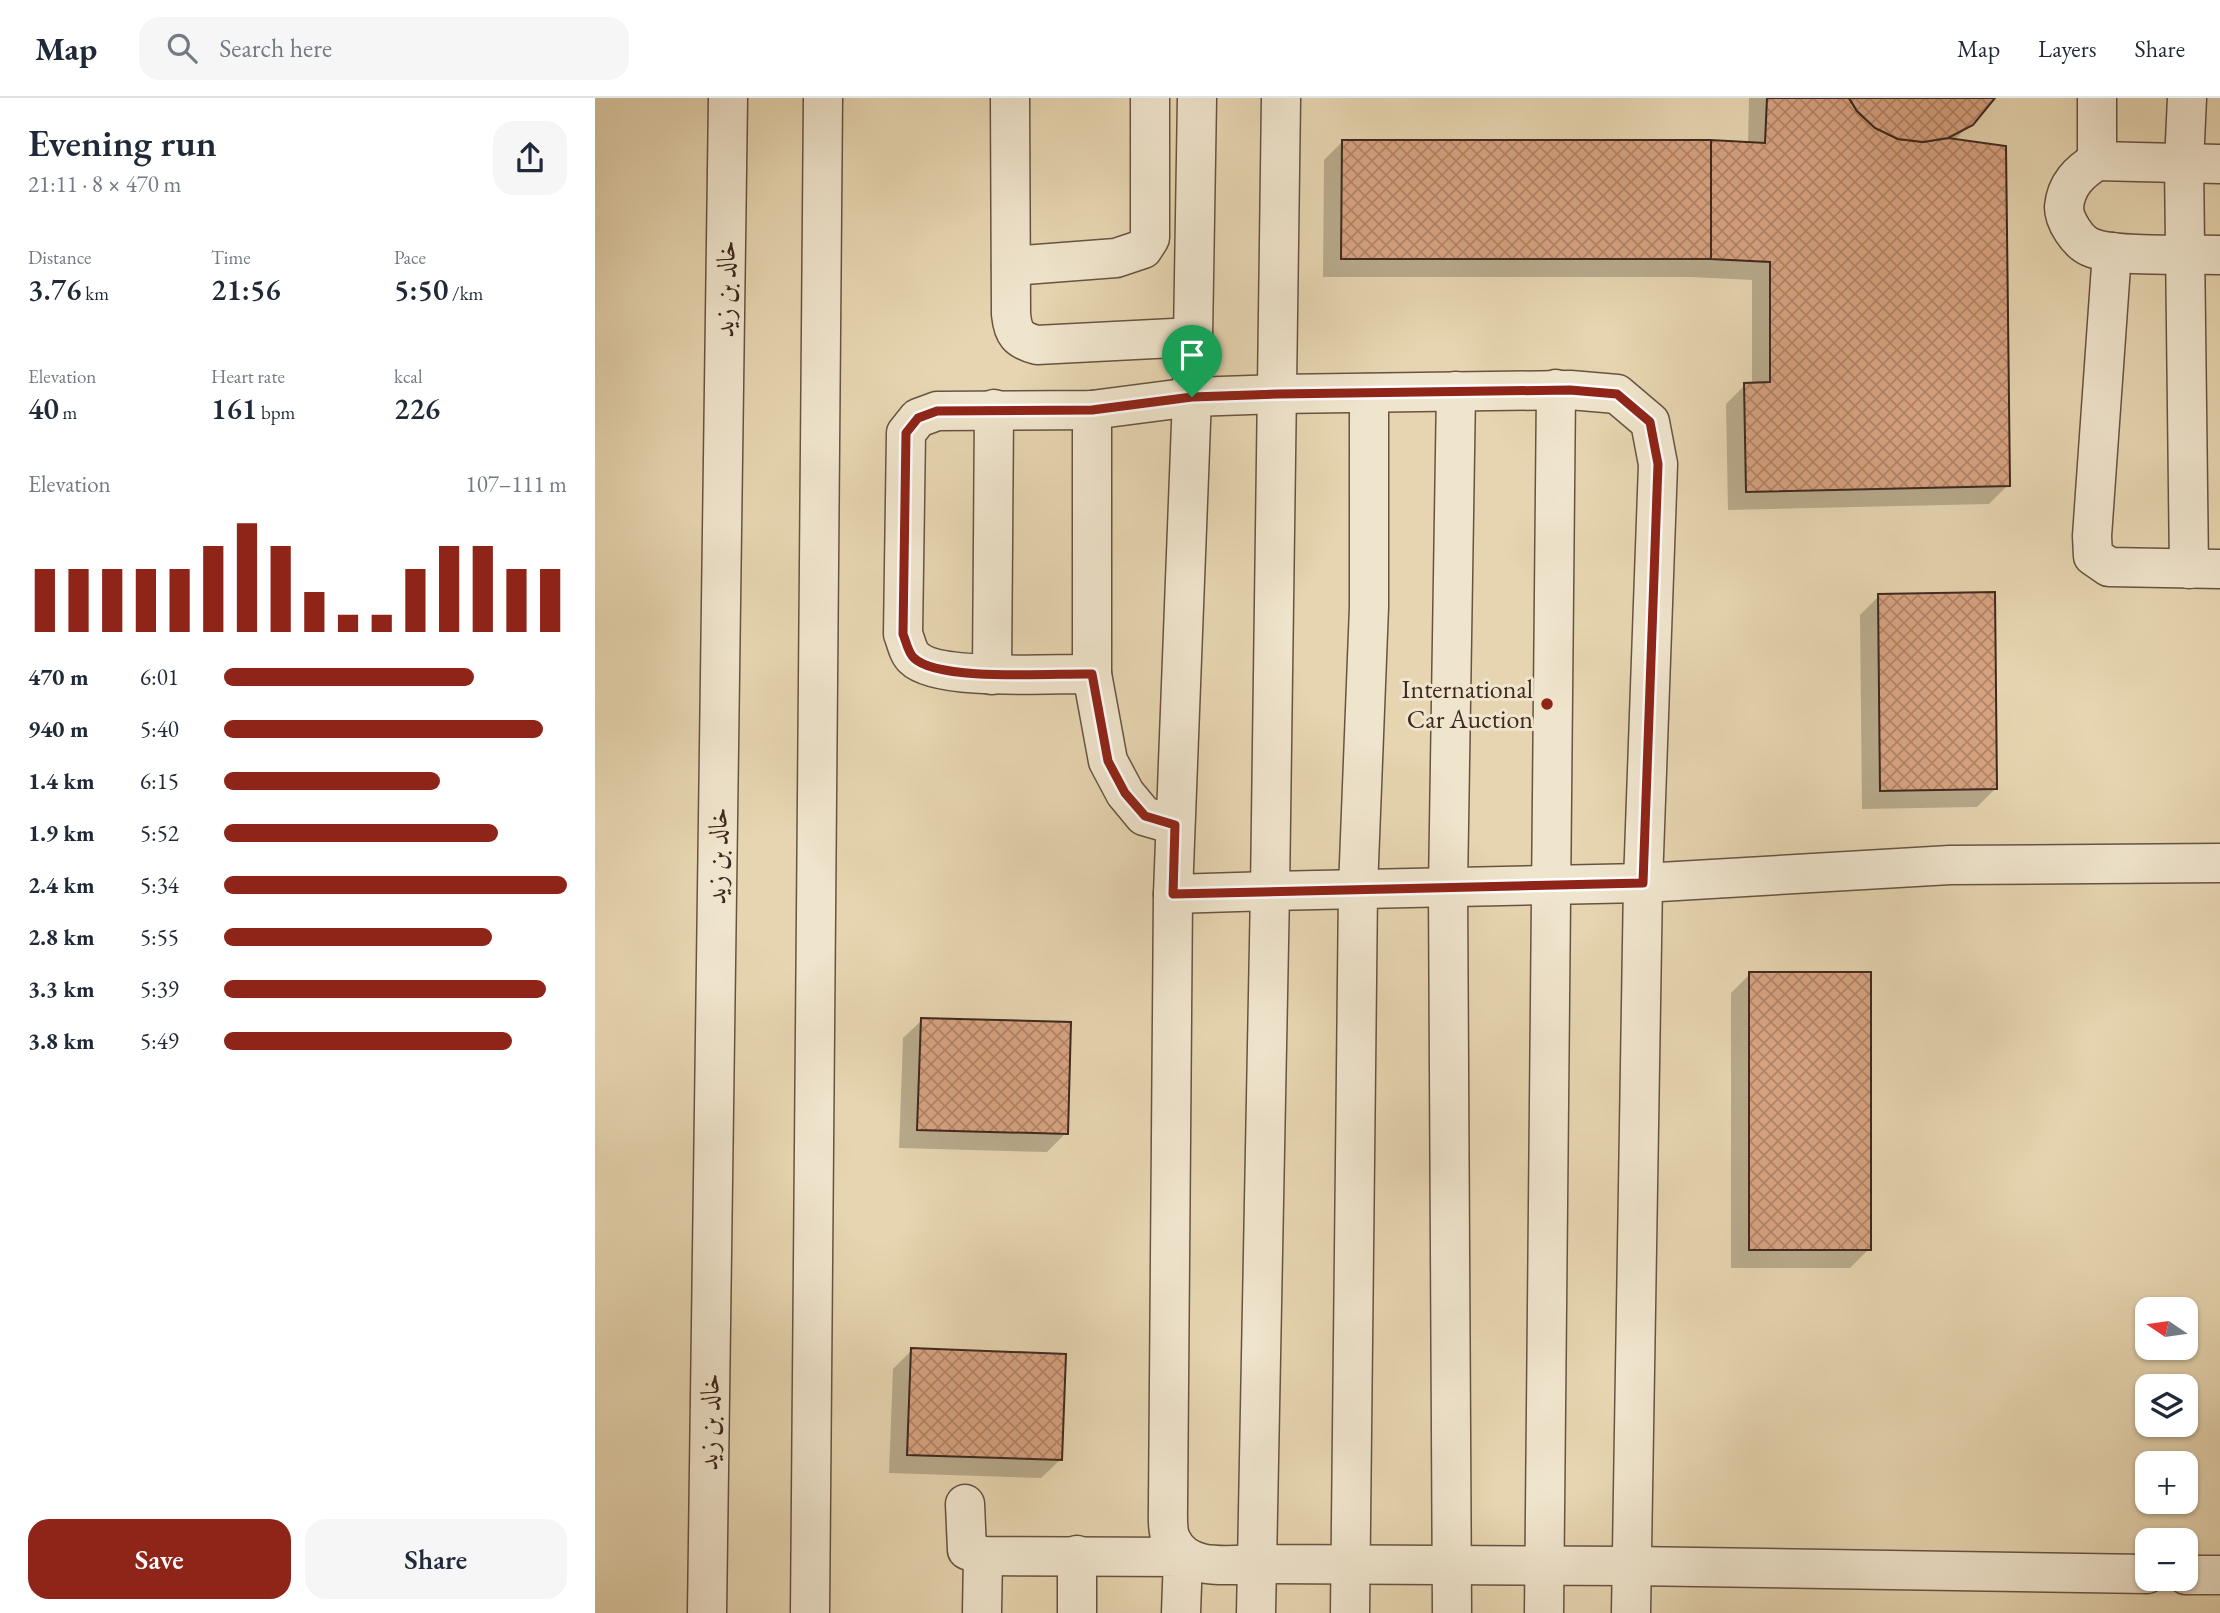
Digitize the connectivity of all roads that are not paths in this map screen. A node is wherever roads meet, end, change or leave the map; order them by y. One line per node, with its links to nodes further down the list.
1 (728, 98): 45 (street, خالد بن زيد)
2 (823, 98): 46 (street)
3 (1010, 98): 13 (street)
4 (1150, 98): 13 (street)
5 (1197, 98): 14 (street)
6 (1280, 98): 18 (street)
7 (2098, 98): 9 (street)
8 (2187, 98): 10 (street)
9 (2097, 161): 10 (street); 11 (street)
10 (2202, 164): 12 (street)
11 (2112, 252): 12 (street); 22 (street)
12 (2202, 254): 22 (street)
13 (1011, 265): 14 (street)
14 (1193, 337): 19 (street)
15 (1556, 389): 16 (street); 27 (street); 28 (street)
16 (1456, 391): 17 (street); 29 (street)
17 (1369, 393): 18 (street); 30 (street)
18 (1278, 394): 19 (street); 31 (street)
19 (1192, 397): 21 (street); 25 (street)
20 (994, 409): 21 (street); 24 (street); 24 (street)
21 (1092, 410): 23 (street)
22 (2204, 569)
23 (1092, 674): 24 (street); 25 (street)
24 (992, 675)
25 (1175, 825): 32 (street)
26 (2220, 863): 27 (street)
27 (1643, 883): 28 (street); 41 (street)
28 (1553, 886): 29 (street); 40 (street)
29 (1448, 887): 30 (street); 39 (street)
30 (1358, 889): 31 (street); 38 (street)
31 (1270, 891): 32 (street); 37 (street)
32 (1173, 894): 36 (street)
33 (965, 1504): 35 (street)
34 (1077, 1555): 35 (street); 36 (street); 48 (street)
35 (983, 1556): 47 (street)
36 (1183, 1557): 37 (street); 49 (street)
37 (1257, 1564): 38 (street); 50 (street)
38 (1350, 1565): 39 (street); 51 (street)
39 (1453, 1565): 40 (street); 52 (street)
40 (1544, 1566): 41 (street); 53 (street)
41 (1632, 1566): 42 (street); 54 (street)
42 (2135, 1574)
43 (2198, 1575): 44 (street)
44 (2220, 1576)
45 (707, 1613)
46 (810, 1613)
47 (982, 1613)
48 (1077, 1613)
49 (1181, 1613)
50 (1256, 1613)
51 (1350, 1613)
52 (1452, 1613)
53 (1544, 1613)
54 (1631, 1613)

